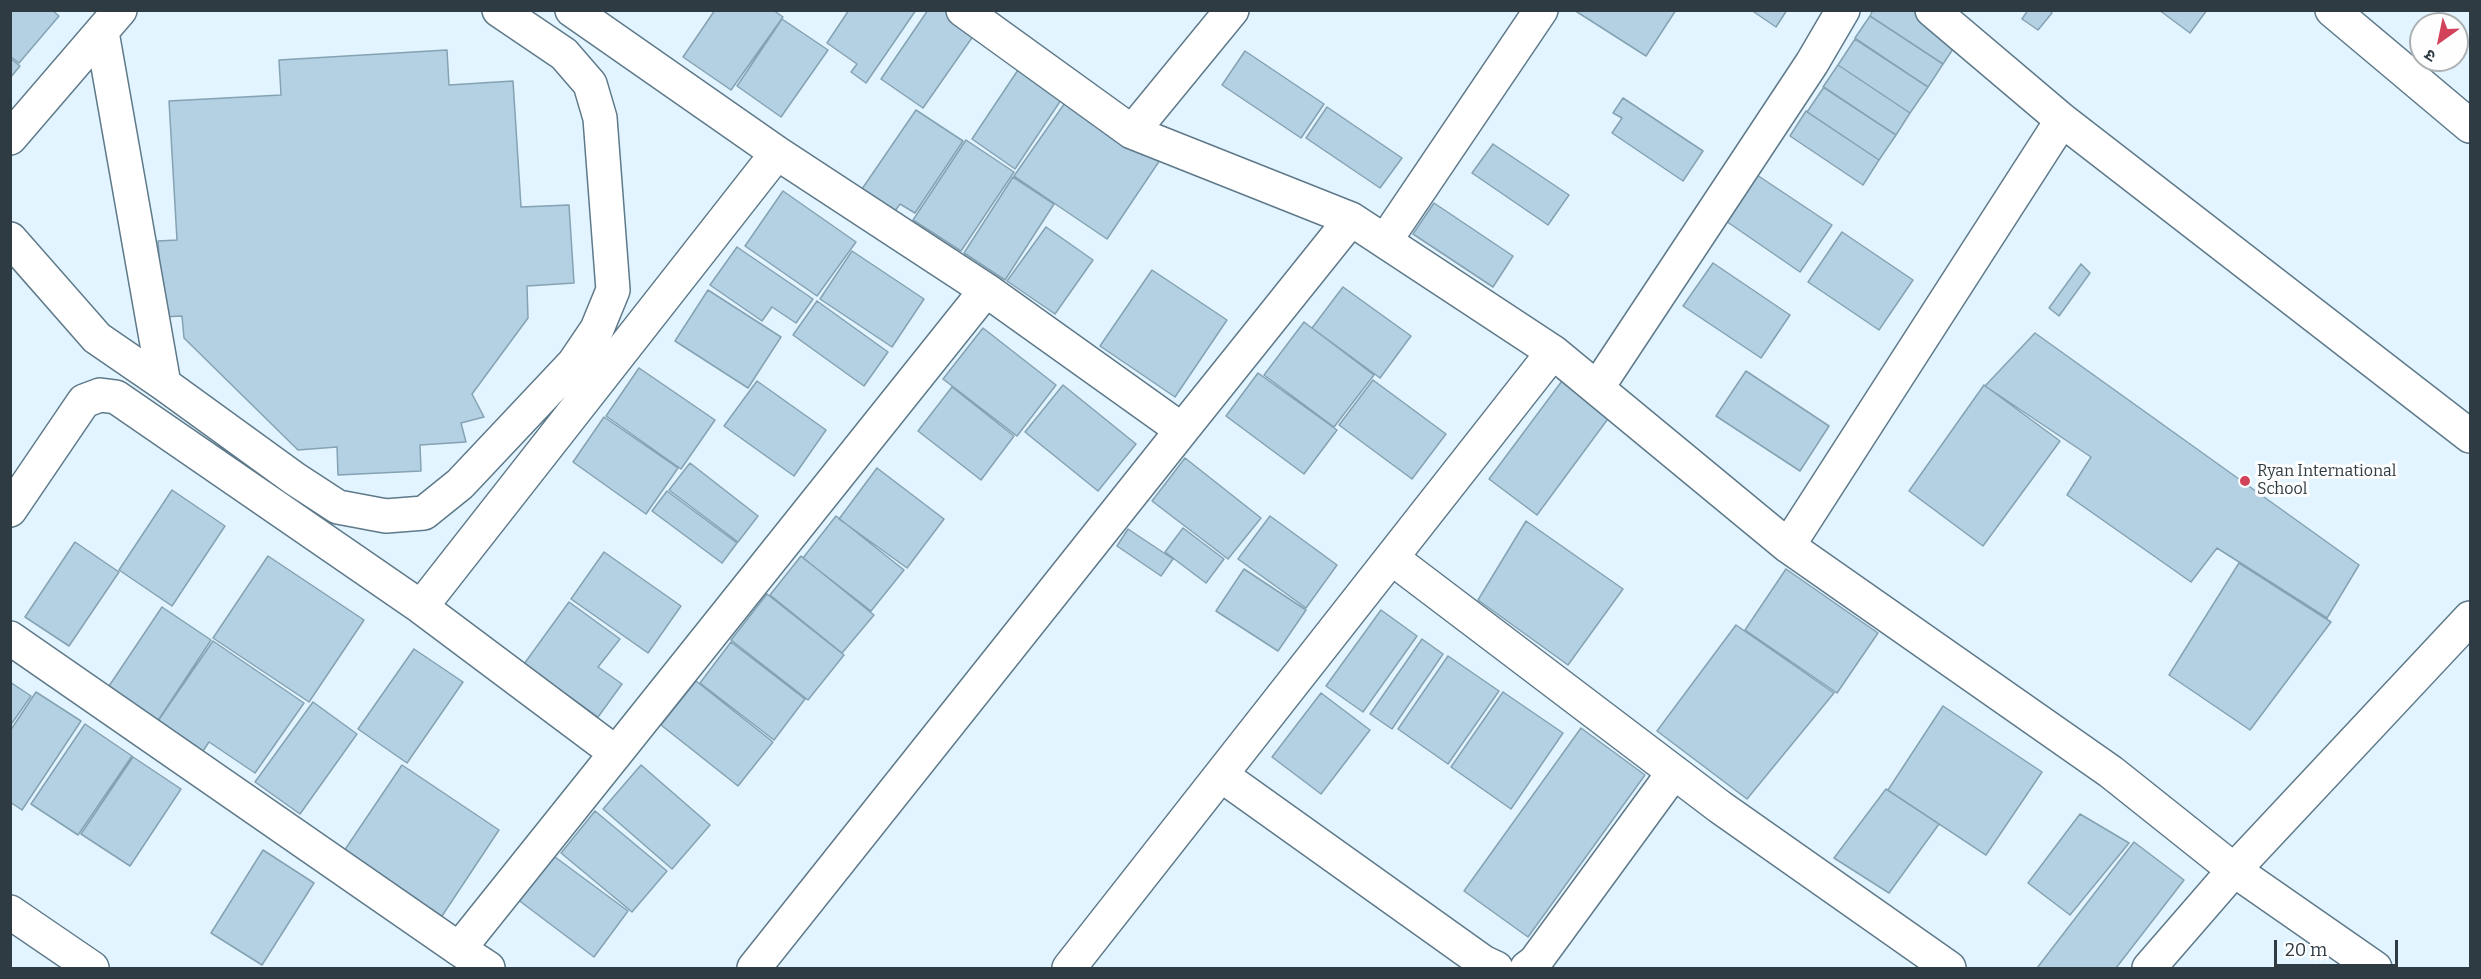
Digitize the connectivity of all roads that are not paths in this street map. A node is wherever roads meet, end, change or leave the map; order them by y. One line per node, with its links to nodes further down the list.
1 (499, 10): 20 (street)
2 (572, 10): 14 (street)
3 (963, 10): 12 (street)
4 (1232, 10): 12 (street)
5 (1541, 10): 17 (street)
6 (1843, 10): 21 (street)
7 (1932, 10): 10 (street)
8 (2332, 10): 11 (street)
9 (111, 21): 13 (street); 20 (street)
10 (2062, 120): 23 (street); 25 (street)
11 (2470, 126)
12 (1132, 132): 15 (street)
13 (10, 138)
14 (777, 153): 18 (street); 27 (street)
15 (1351, 219): 17 (street); 22 (street)
16 (10, 239): 20 (street)
17 (1385, 241): 19 (street)
18 (986, 290): 22 (street); 30 (street)
19 (1553, 352): 21 (street); 26 (street)
20 (165, 384)
21 (1597, 388): 25 (street)
22 (1182, 430): 38 (street)
23 (2470, 436)
24 (10, 510): 27 (street)
25 (1788, 546): 33 (street)
26 (1393, 559): 31 (street); 32 (street)
27 (421, 608): 30 (street)
28 (2470, 618): 33 (street)
29 (10, 638): 35 (street)
30 (616, 753): 35 (street)
31 (1674, 772): 41 (street); 42 (street)
32 (1221, 776): 39 (street); 40 (street)
33 (2234, 870): 43 (street); 44 (street)
34 (10, 912): 36 (street)
35 (459, 948): 37 (street)
36 (92, 969)
37 (488, 969)
38 (754, 969)
39 (1069, 969)
40 (1496, 969)
41 (1527, 969)
42 (1949, 969)
43 (2149, 969)
44 (2375, 969)

